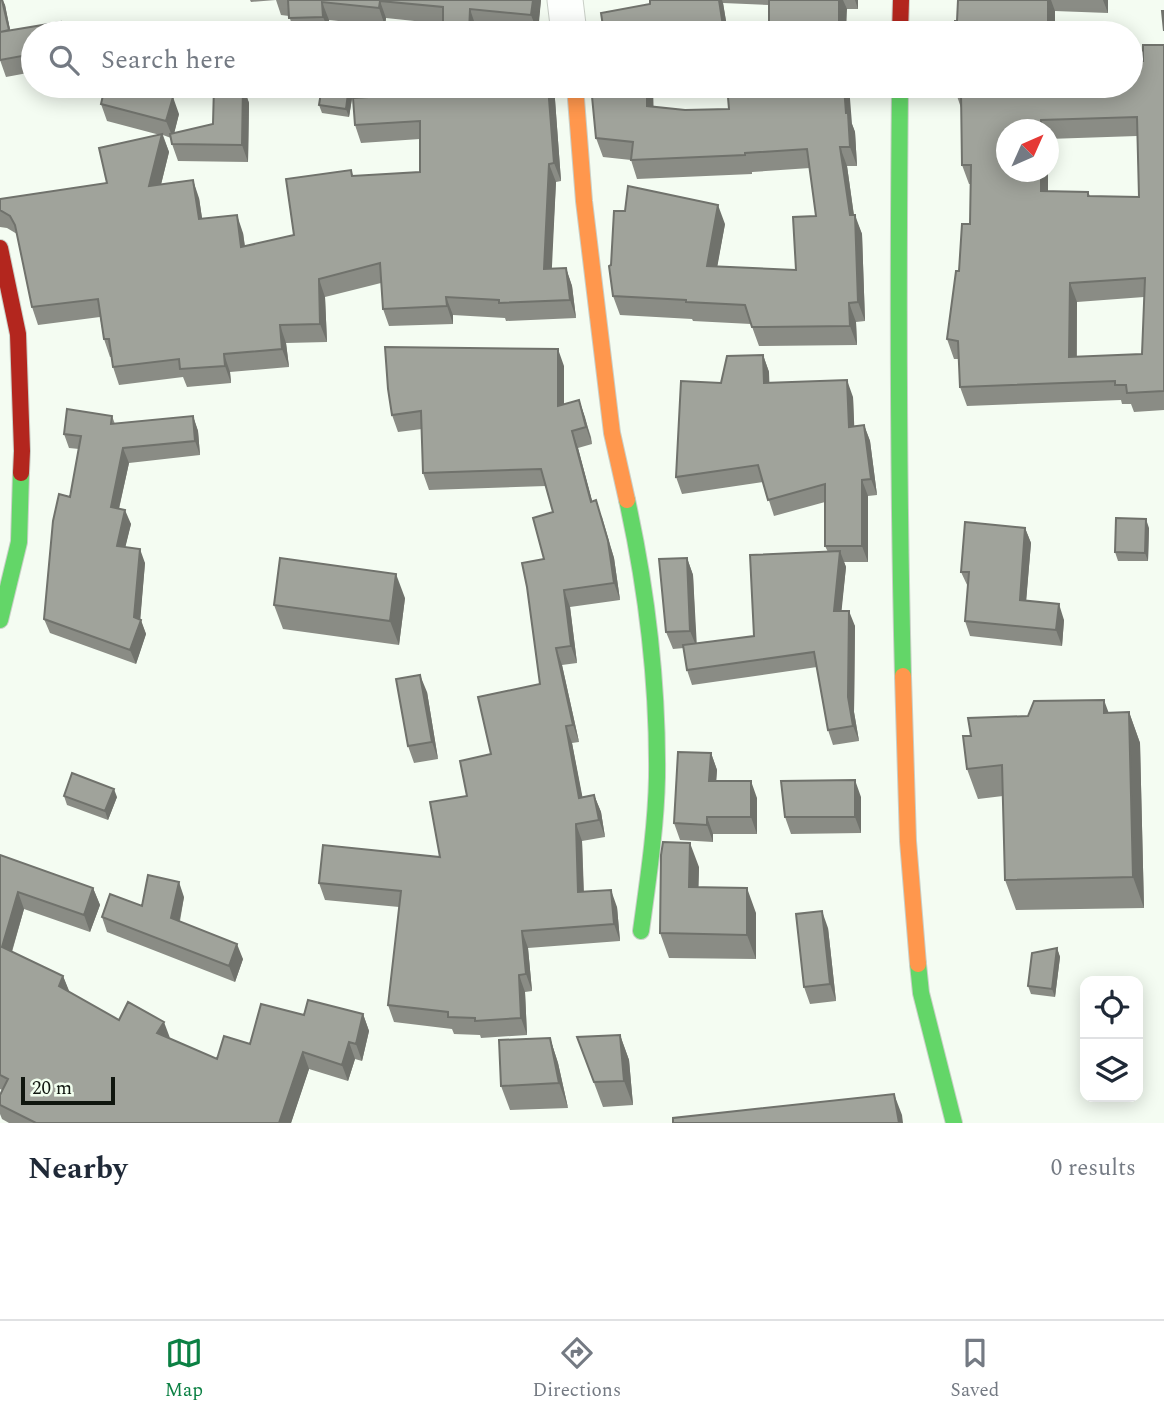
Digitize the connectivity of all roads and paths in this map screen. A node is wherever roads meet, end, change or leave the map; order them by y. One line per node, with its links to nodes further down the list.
1 (565, 0): 3 (street)
2 (901, 0): 4 (street)
3 (568, 21)
4 (900, 21)
5 (576, 98): 9 (street)
6 (900, 98): 10 (street)
7 (0, 248): 8 (street)
8 (0, 620)
9 (641, 931)
10 (954, 1123)

